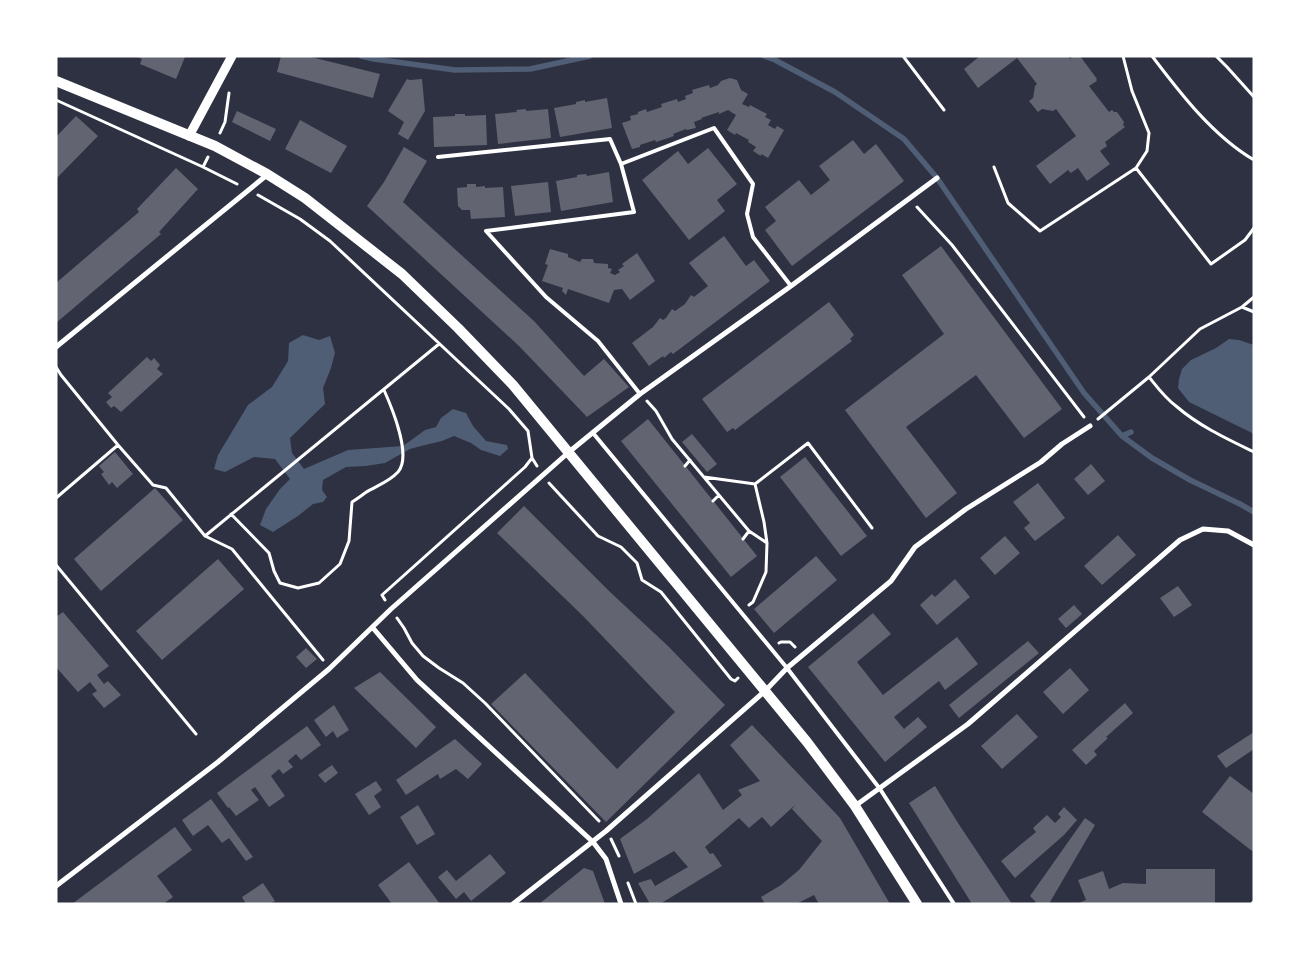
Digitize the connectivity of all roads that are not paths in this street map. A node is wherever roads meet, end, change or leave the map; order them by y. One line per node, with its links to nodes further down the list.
1 (232, 56): 3 (street)
2 (56, 81): 3 (main road)
3 (189, 136): 6 (main road)
4 (438, 158): 5 (lane)
5 (621, 164): 8 (lane); 10 (lane)
6 (267, 174): 9 (street); 13 (main road)
7 (937, 178): 8 (street)
8 (791, 286): 10 (street)
9 (56, 347)
10 (640, 394): 12 (street)
11 (1092, 424): 16 (street)
12 (593, 433): 13 (street); 16 (lane)
13 (569, 452): 15 (street); 17 (main road)
14 (1254, 545): 18 (street)
15 (373, 628): 20 (street); 21 (street)
16 (787, 668): 17 (street); 18 (lane)
17 (765, 691): 19 (main road); 20 (street)
18 (880, 788): 19 (street); 25 (lane)
19 (855, 806): 24 (main road)
20 (592, 842): 22 (street); 23 (street)
21 (56, 886)
22 (513, 904)
23 (621, 904)
24 (917, 904)
25 (954, 904)

